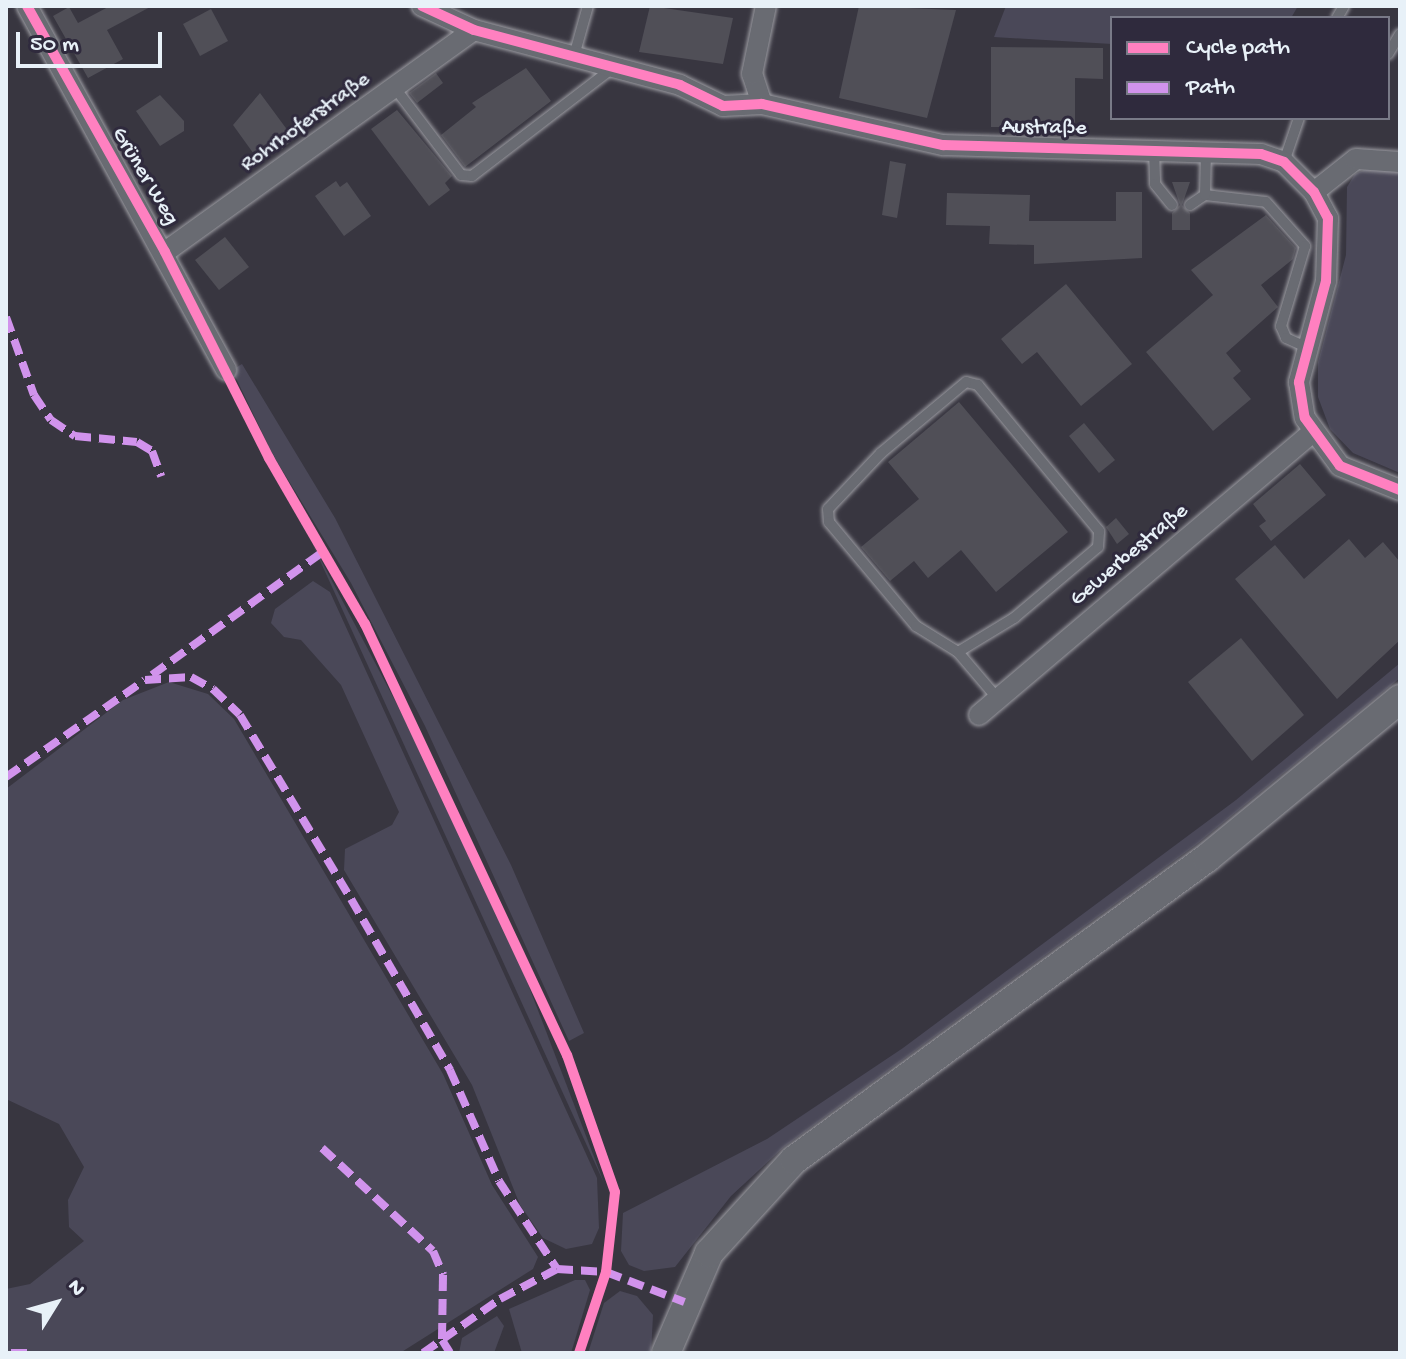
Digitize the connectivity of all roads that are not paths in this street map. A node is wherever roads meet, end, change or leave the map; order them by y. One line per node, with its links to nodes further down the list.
1 (27, 6): 19 (street, Grüner Weg)
2 (422, 6): 5 (street, Austraße)
3 (588, 6): 6 (lane)
4 (766, 6): 9 (street)
5 (474, 30): 6 (street, Austraße); 8 (street, Rohrhoferstraße)
6 (574, 56): 7 (street, Austraße)
7 (615, 67): 8 (lane); 9 (street, Austraße)
8 (395, 88): 19 (street, Rohrhoferstraße)
9 (762, 104): 11 (street, Austraße)
10 (1298, 120): 13 (lane)
11 (1154, 150): 12 (street, Austraße); 17 (lane)
12 (1206, 152): 13 (street, Austraße); 16 (lane)
13 (1284, 162): 15 (street)
14 (1400, 162): 15 (street)
15 (1314, 192): 20 (street)
16 (1205, 195): 18 (lane); 20 (lane)
17 (1172, 205)
18 (1190, 205)
19 (165, 252): 21 (street, Grüner Weg)
20 (1306, 347): 22 (street)
21 (226, 370)
22 (1311, 433): 23 (street); 25 (street, Gewerbestraße)
23 (1400, 490)
24 (958, 652): 24 (lane); 25 (lane)
25 (998, 699): 27 (street, Gewerbestraße)
26 (1400, 699): 28 (main road)
27 (979, 715)
28 (666, 1353)

